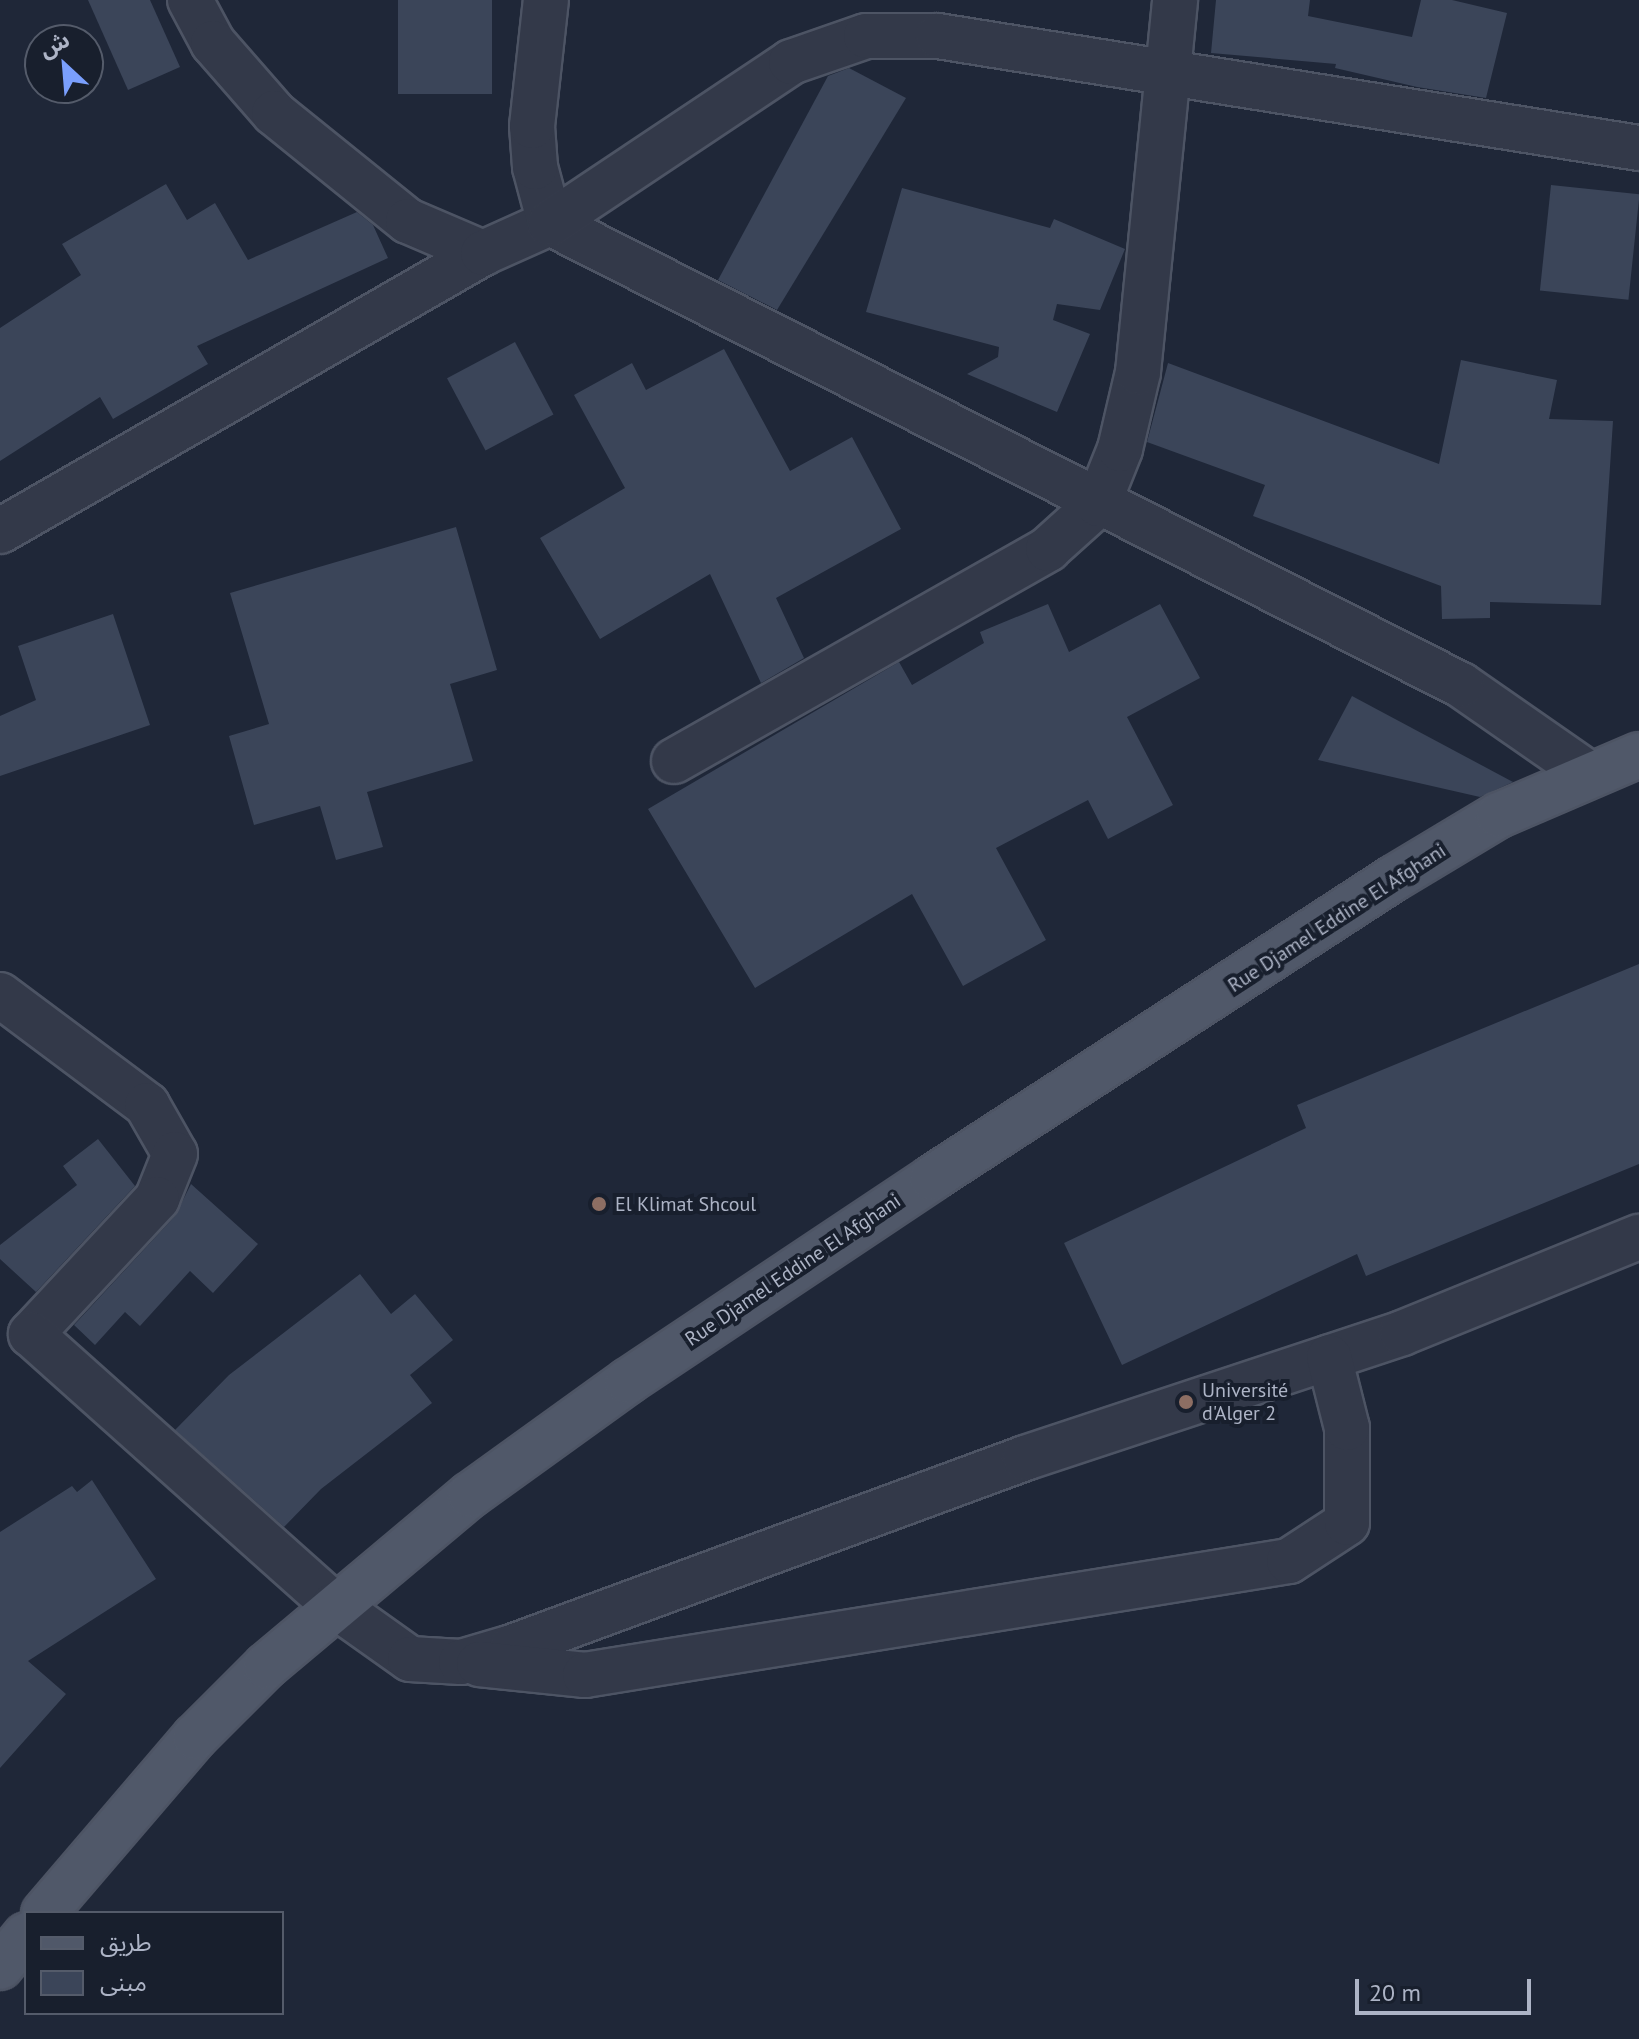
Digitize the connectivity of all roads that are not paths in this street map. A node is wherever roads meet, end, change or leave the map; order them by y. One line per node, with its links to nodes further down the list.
1 (190, 0): 7 (street)
2 (546, 0): 6 (street)
3 (1175, 0): 4 (street)
4 (1164, 72): 5 (street); 6 (street); 8 (street)
5 (1639, 148)
6 (550, 223): 7 (street); 8 (street)
7 (483, 253): 9 (street)
8 (1098, 504): 11 (street); 12 (street)
9 (0, 531)
10 (1639, 755): 12 (main road, Rue Djamel Eddine El Afghani)
11 (674, 761)
12 (1589, 774): 17 (main road, Rue Djamel Eddine El Afghani)
13 (0, 995): 15 (street)
14 (1639, 1237): 16 (street)
15 (16, 1343): 17 (street)
16 (1329, 1357): 18 (street); 18 (street)
17 (334, 1605): 18 (street); 19 (main road, Rue Djamel Eddine El Afghani)
18 (461, 1662)
19 (46, 1911)
20 (24, 1937): 21 (main road)
21 (0, 1967)

